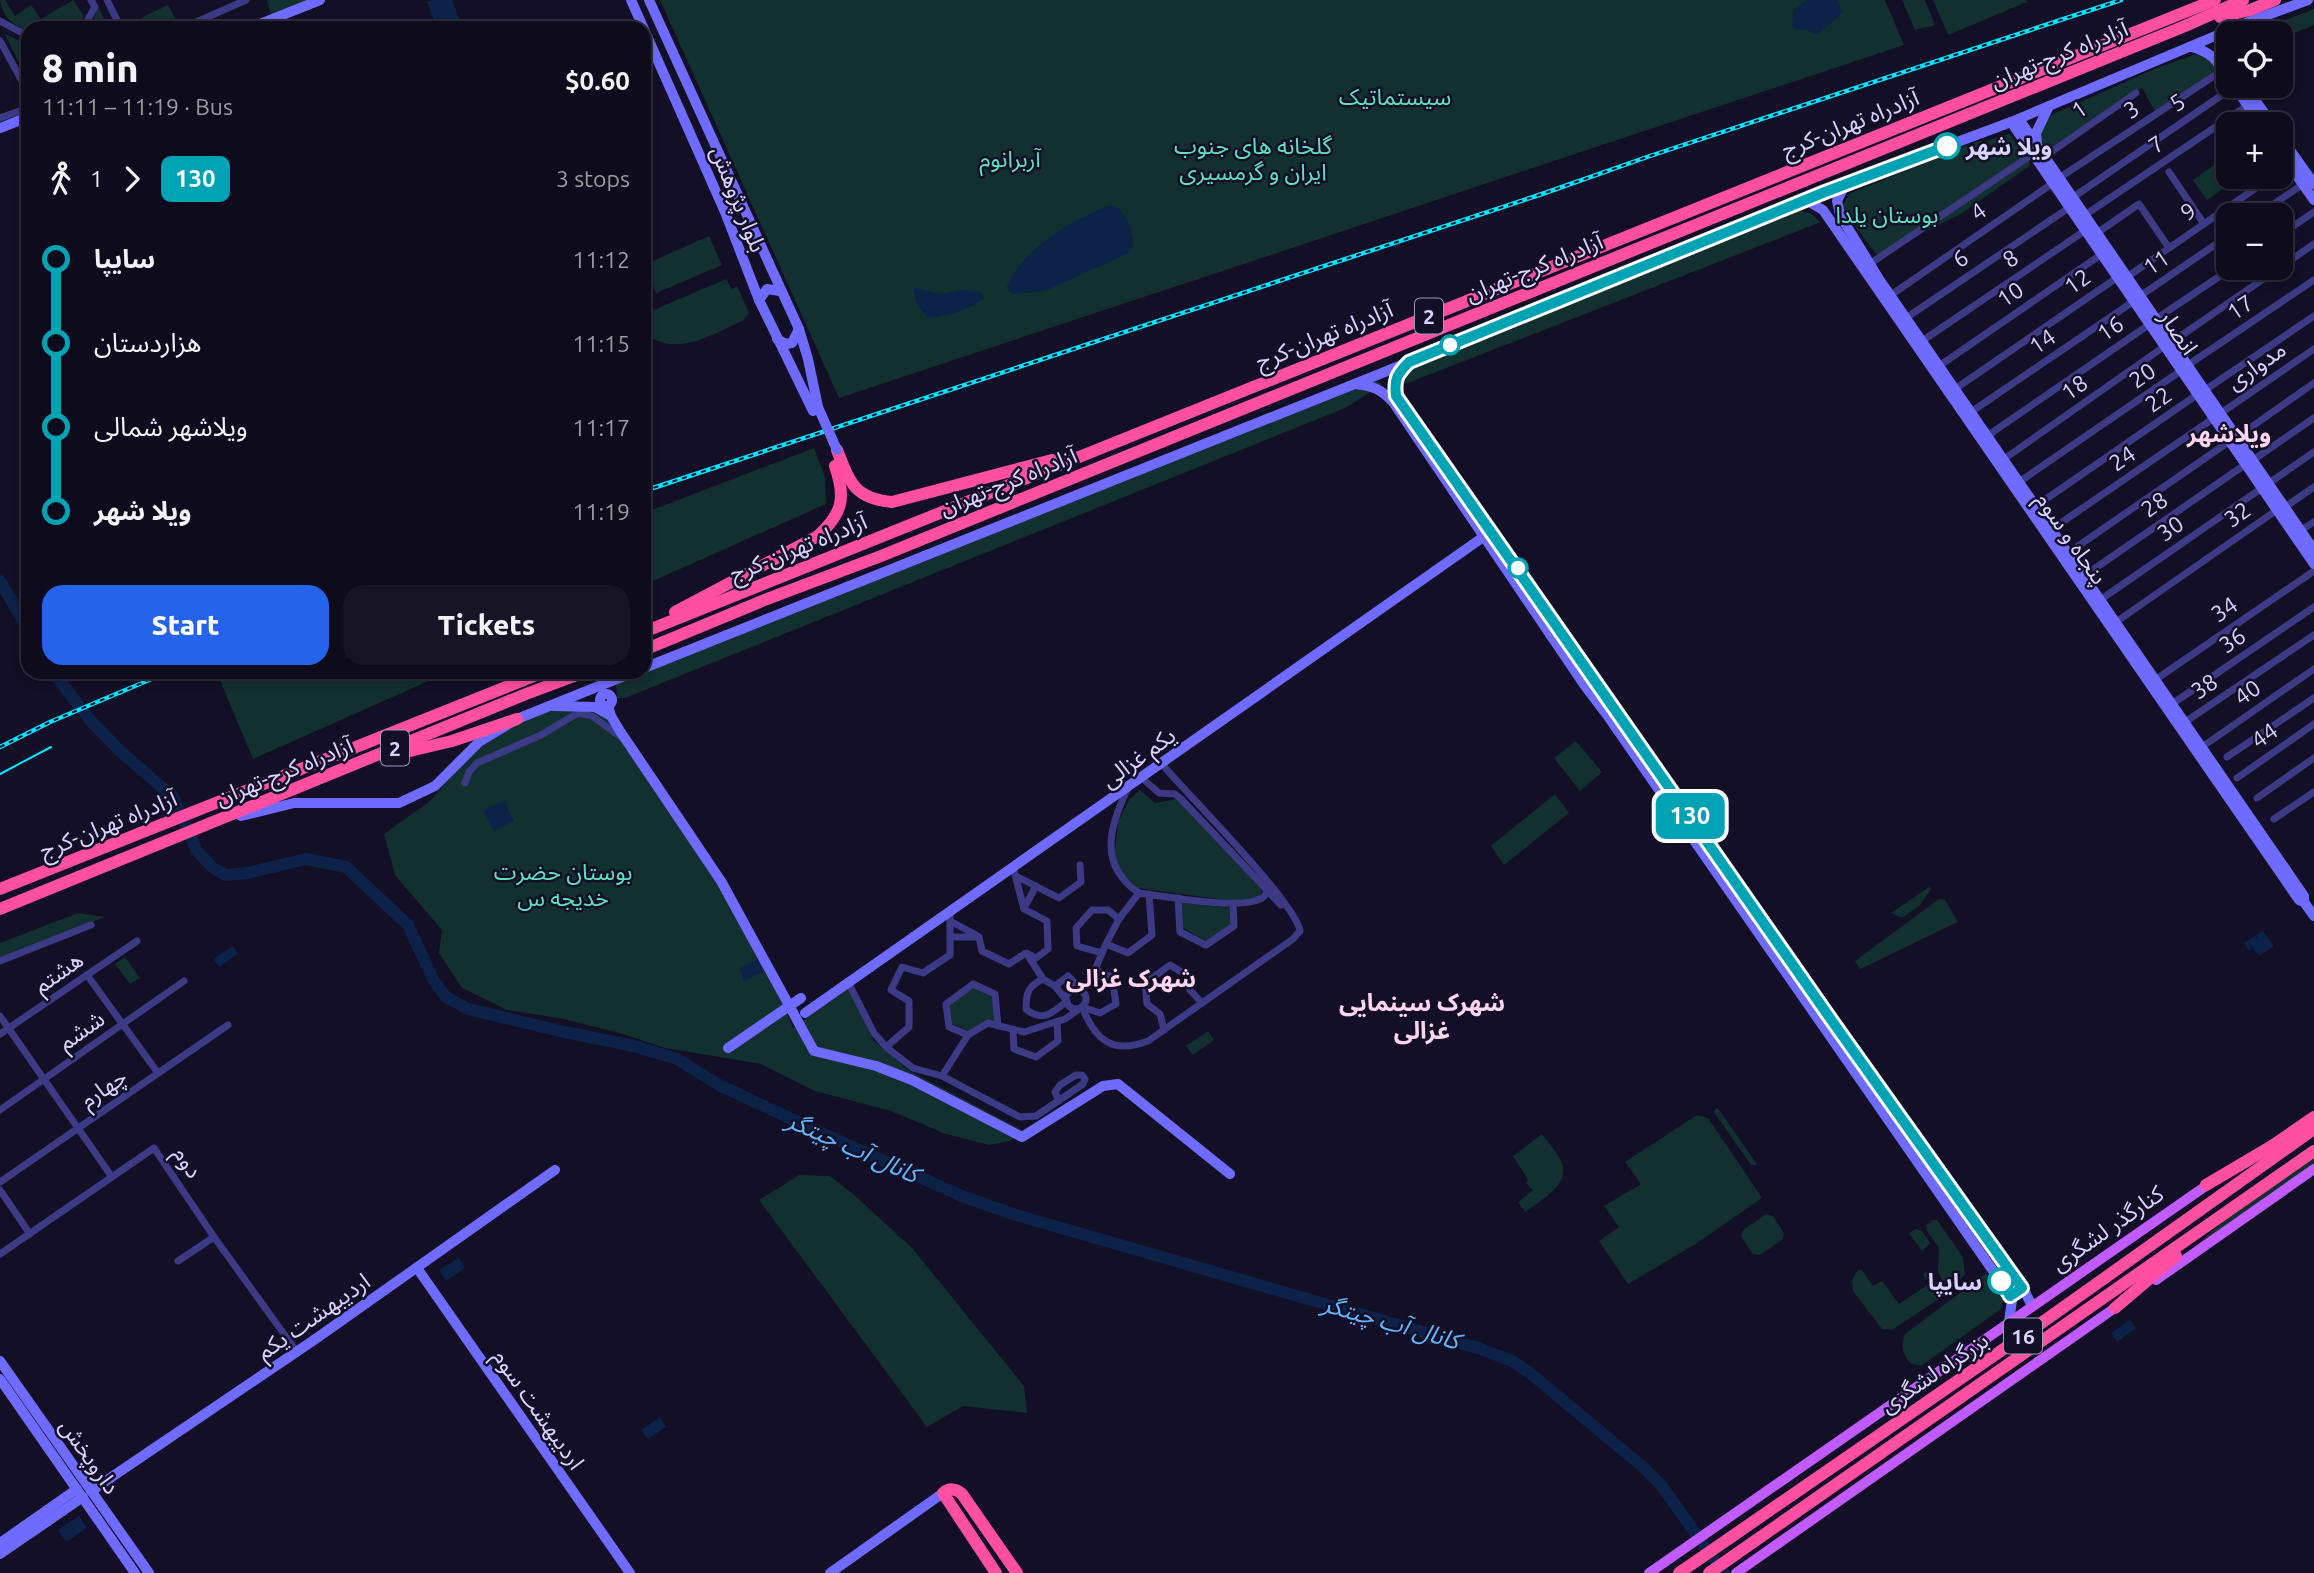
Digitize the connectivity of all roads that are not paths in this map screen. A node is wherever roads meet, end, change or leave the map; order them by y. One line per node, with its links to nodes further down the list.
1 (91, 0): 14 (street)
2 (107, 0): 15 (street)
3 (220, 0): 12 (street)
4 (246, 0): 12 (street)
5 (320, 0): 17 (street)
6 (631, 0): 18 (street, بلوار پژوهش)
7 (649, 0): 70 (street, بلوار پژوهش)
8 (2215, 0): 96 (highway, آزادراه تهران-کرج / 2)
9 (2243, 0): 20 (highway, آزادراه کرج-تهران / 2)
10 (2275, 0): 20 (highway)
11 (2308, 0): 19 (street)
12 (225, 9): 16 (street)
13 (0, 21): 21 (street)
14 (87, 21)
15 (118, 21)
16 (198, 21)
17 (268, 21)
18 (640, 21)
19 (2251, 21)
20 (2185, 26): 121 (highway, آزادراه کرج-تهران / 2)
21 (21, 32)
22 (2216, 36): 25 (street)
23 (0, 41): 28 (street)
24 (651, 45): 73 (street, بلوار پژوهش)
25 (2191, 47): 26 (street); 33 (street)
26 (2216, 61)
27 (2216, 74): 45 (street, 3)
28 (21, 79)
29 (2136, 93): 41 (street, 1)
30 (2217, 98): 52 (street, 5)
31 (2243, 98): 32 (street)
32 (2248, 105): 35 (street); 56 (street, 7)
33 (2049, 106): 38 (street); 40 (street)
34 (21, 110): 36 (street)
35 (2253, 112)
36 (0, 118)
37 (21, 120): 39 (street)
38 (2015, 120): 40 (street, انصار); 46 (street)
39 (0, 128)
40 (2035, 151): 41 (street, انصار); 45 (street, انصار); 65 (street)
41 (2044, 157): 45 (street, انصار)
42 (2293, 158): 47 (street)
43 (2169, 172): 57 (street)
44 (2293, 173): 47 (street)
45 (2056, 181): 52 (street, انصار); 71 (street, 4)
46 (1845, 184): 49 (street); 51 (street)
47 (2309, 184): 50 (street); 53 (street)
48 (2254, 189): 57 (street, 9)
49 (1806, 200): 54 (street); 82 (street)
50 (2314, 200)
51 (1837, 201): 54 (street); 65 (street, پنجاه و سوم)
52 (2071, 202): 56 (street, انصار); 59 (street, انصار); 75 (street, 6)
53 (2278, 203)
54 (1820, 206): 69 (street, پنجاه و سوم)
55 (2314, 212): 58 (street)
56 (2085, 215): 60 (street, انصار)
57 (2204, 223): 63 (street, 9)
58 (2293, 226)
59 (2086, 230): 64 (street, انصار); 79 (street, 8)
60 (2097, 233): 63 (street); 66 (street, انصار)
61 (2216, 244): 72 (street, 11)
62 (2314, 244): 80 (street, 18)
63 (2169, 248): 66 (street, 9)
64 (2102, 254): 66 (street, انصار); 83 (street, 10)
65 (1871, 263): 69 (street, پنجاه و سوم)
66 (2122, 277): 72 (street, انصار); 87 (street, 12)
67 (2216, 279): 76 (street, 16)
68 (2314, 280): 84 (street, 17)
69 (1876, 281): 71 (street, پنجاه و سوم); 162 (street, پنجاه و سوم)
70 (780, 291): 73 (street); 77 (street, بلوار پژوهش)
71 (1891, 295): 75 (street, پنجاه و سوم)
72 (2137, 298): 76 (street, انصار); 91 (street, 14)
73 (759, 300): 78 (street, بلوار پژوهش)
74 (2314, 316): 88 (street, 22)
75 (1906, 318): 79 (street, پنجاه و سوم)
76 (2153, 322): 80 (street, انصار); 94 (street, 16)
77 (799, 329): 78 (street); 90 (street, بلوار پژوهش)
78 (777, 340): 90 (street, بلوار پژوهش)
79 (1922, 341): 83 (street, پنجاه و سوم)
80 (2169, 344): 84 (street, انصار); 99 (street, 18)
81 (2314, 349): 92 (street, مدواری)
82 (1409, 362): 86 (street); 89 (street)
83 (1939, 366): 87 (street, پنجاه و سوم)
84 (2185, 368): 88 (street, انصار); 101 (street, 20)
85 (2314, 383): 95 (street)
86 (1355, 384): 89 (street); 122 (street)
87 (1955, 389): 91 (street, پنجاه و سوم)
88 (2201, 392): 92 (street, انصار); 104 (street, 22)
89 (1395, 399): 109 (street)
90 (815, 409): 97 (street)
91 (1971, 412): 94 (street, پنجاه و سوم)
92 (2218, 416): 95 (street, انصار); 107 (street, 24)
93 (2314, 418): 100 (street, 28)
94 (1987, 436): 99 (street, پنجاه و سوم)
95 (2233, 439): 100 (street, انصار); 111 (street)
96 (1097, 449): 97 (highway); 118 (highway, آزادراه تهران-کرج / 2)
97 (834, 451): 119 (highway)
98 (2314, 452): 102 (street, 30)
99 (2004, 459): 101 (street, پنجاه و سوم)
100 (2249, 462): 102 (street, انصار); 114 (street, 28)
101 (2020, 482): 104 (street, پنجاه و سوم)
102 (2265, 485): 105 (street, انصار); 115 (street, 30)
103 (2314, 487): 105 (street, 32)
104 (2036, 506): 107 (street, پنجاه و سوم)
105 (2281, 508): 108 (street, انصار); 112 (street, انصار); 117 (street, 32)
106 (2314, 522): 108 (street)
107 (2052, 529): 111 (street, پنجاه و سوم)
108 (2301, 530): 110 (street, انصار)
109 (1488, 534): 142 (street, یکم غزالی); 194 (street)
110 (2314, 550)
111 (2068, 553): 114 (street, پنجاه و سوم)
112 (2314, 564)
113 (2314, 571): 127 (street, 34)
114 (2084, 576): 115 (street, پنجاه و سوم)
115 (2100, 600): 117 (street, پنجاه و سوم)
116 (2314, 607): 132 (street, 36)
117 (2116, 622): 127 (street, پنجاه و سوم)
118 (651, 629)
119 (651, 629)
120 (2314, 635): 135 (street, 38)
121 (651, 647)
122 (651, 665)
123 (2314, 670): 138 (street, 40)
124 (526, 679): 158 (highway, آزادراه تهران-کرج / 2)
125 (566, 679): 141 (highway, آزادراه کرج-تهران / 2)
126 (616, 679): 128 (street)
127 (2155, 680): 132 (street, پنجاه و سوم)
128 (608, 682): 129 (street); 131 (street)
129 (591, 689): 131 (street); 133 (street)
130 (2314, 698): 139 (street)
131 (607, 703): 133 (street); 137 (street)
132 (2172, 704): 135 (street, پنجاه و سوم)
133 (550, 706): 134 (street)
134 (517, 719): 141 (highway); 153 (street)
135 (2185, 723): 138 (street, پنجاه و سوم)
136 (2314, 724): 144 (street, 44)
137 (629, 744): 146 (street); 187 (street)
138 (2202, 747): 162 (street, پنجاه و سوم)
139 (2227, 757)
140 (2314, 758): 150 (street)
141 (359, 763): 153 (highway, آزادراه کرج-تهران / 2)
142 (1161, 763): 143 (street, یکم غزالی); 145 (street)
143 (1142, 778): 147 (street, یکم غزالی); 149 (street)
144 (2237, 778)
145 (1175, 780): 149 (street); 151 (street)
146 (466, 783)
147 (1129, 788): 155 (street, یکم غزالی); 159 (street)
148 (2314, 792): 152 (street)
149 (1166, 794): 151 (street)
150 (2256, 798)
151 (1200, 814): 157 (street)
152 (2274, 818)
153 (207, 825): 164 (highway, آزادراه کرج-تهران / 2)
154 (1080, 865): 156 (street)
155 (1014, 871): 156 (street); 165 (street); 166 (street, یکم غزالی)
156 (1036, 886): 165 (street)
157 (1268, 888): 163 (street); 186 (street)
158 (0, 889)
159 (1139, 893): 160 (street); 168 (street)
160 (1149, 894): 161 (street); 173 (street)
161 (1178, 898): 163 (street); 163 (street)
162 (2304, 902): 167 (street, پنجاه و سوم)
163 (1233, 903)
164 (0, 909)
165 (1024, 909): 174 (street)
166 (950, 916): 170 (street); 171 (street); 181 (street, یکم غزالی)
167 (2314, 916)
168 (1119, 919): 173 (street); 175 (street)
169 (91, 925): 176 (street)
170 (950, 937): 171 (street); 202 (street)
171 (979, 937): 174 (street)
172 (137, 941): 178 (street, هشتم)
173 (1107, 944): 175 (street)
174 (1026, 953): 179 (street)
175 (1102, 953): 177 (street)
176 (0, 961)
177 (1095, 970): 183 (street); 188 (street)
178 (87, 975): 193 (street); 197 (street, هشتم)
179 (1043, 979): 182 (street); 185 (street)
180 (184, 981): 193 (street, ششم)
181 (848, 982): 189 (street, یکم غزالی); 202 (street)
182 (1055, 986): 183 (street); 185 (street)
183 (1082, 990): 185 (street); 188 (street)
184 (801, 998): 187 (street)
185 (1067, 1001): 188 (street); 191 (street)
186 (1202, 1003): 198 (street); 198 (street)
187 (788, 1007): 203 (street); 216 (street)
188 (1082, 1007): 191 (street); 198 (street)
189 (805, 1013)
190 (0, 1016): 197 (street)
191 (1065, 1019): 192 (street)
192 (1057, 1023): 199 (street); 199 (street)
193 (123, 1024): 204 (street); 206 (street, ششم)
194 (1828, 1024): 227 (street); 228 (street)
195 (228, 1025): 204 (street, چهارم)
196 (998, 1026): 199 (street); 201 (street); 201 (street)
197 (9, 1029): 200 (street, هشتم); 206 (street)
198 (1164, 1030)
199 (1013, 1031)
200 (0, 1034)
201 (968, 1035): 205 (street)
202 (886, 1046): 205 (street)
203 (728, 1048)
204 (158, 1073): 211 (street, چهارم)
205 (943, 1076): 207 (street)
206 (44, 1080): 208 (street, ششم); 211 (street)
207 (1059, 1101)
208 (0, 1110)
209 (2314, 1110): 219 (main road, کنارگذر لشگری)
210 (2314, 1117): 219 (highway)
211 (78, 1129): 217 (street); 218 (street, چهارم)
212 (2314, 1129): 246 (highway, بزرگراه لشگری / 16)
213 (2314, 1151): 221 (highway, بزرگراه لشگری / 16)
214 (2314, 1169): 230 (main road)
215 (555, 1170): 226 (street, اردیبهشت یکم)
216 (1230, 1174)
217 (112, 1177): 222 (street, دوم); 223 (street, دوم)
218 (0, 1182)
219 (2206, 1185): 229 (main road, کنارگذر لشگری)
220 (0, 1189): 222 (street)
221 (2209, 1225): 230 (highway); 247 (highway, بزرگراه لشگری / 16)
222 (30, 1234): 224 (street, دوم)
223 (214, 1237): 225 (street); 232 (street, دوم)
224 (0, 1254)
225 (178, 1261)
226 (417, 1268): 232 (street, اردیبهشت یکم); 241 (street, اردیبهشت سوم)
227 (2022, 1288): 228 (street); 229 (street)
228 (2010, 1296): 231 (street)
229 (2032, 1306): 231 (main road, کنارگذر لشگری)
230 (2115, 1308): 248 (main road)
231 (2009, 1322): 245 (main road, کنارگذر لشگری)
232 (297, 1352): 235 (street, اردیبهشت یکم)
233 (0, 1361): 235 (street, داروپخش)
234 (0, 1379): 235 (street, داروپخش)
235 (84, 1492): 237 (street); 238 (street); 239 (street, داروپخش); 240 (street, داروپخش)
236 (943, 1493): 242 (street); 243 (highway); 244 (highway)
237 (0, 1543)
238 (0, 1554)
239 (135, 1573)
240 (149, 1573)
241 (630, 1573)
242 (830, 1573)
243 (996, 1573)
244 (1017, 1573)
245 (1649, 1573)
246 (1677, 1573)
247 (1709, 1573)
248 (1736, 1573)

